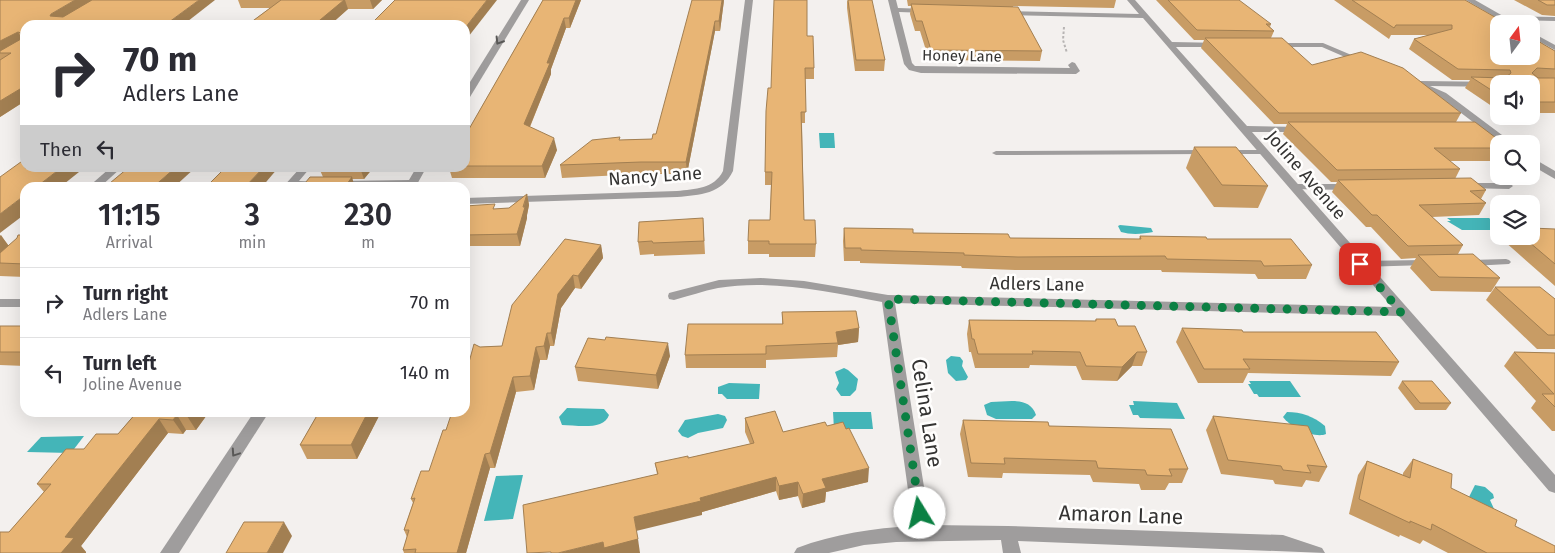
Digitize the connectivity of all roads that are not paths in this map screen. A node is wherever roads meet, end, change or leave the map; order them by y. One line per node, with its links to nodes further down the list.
1 (525, 0): 23 (street, one-way to 23)
2 (749, 0): 43 (street, Nancy Lane)
3 (892, 0): 6 (street, Honey Lane)
4 (1131, 0): 10 (street, Joline Avenue)
5 (1470, 0): 9 (street)
6 (895, 10): 7 (street); 19 (street, Honey Lane)
7 (932, 11)
8 (999, 13): 10 (street)
9 (1497, 15)
10 (1145, 16): 14 (street, Joline Avenue)
11 (1540, 19): 12 (street)
12 (1555, 19)
13 (1540, 39): 17 (street)
14 (1170, 44): 15 (street); 24 (street, Joline Avenue)
15 (1226, 45)
16 (1263, 45): 18 (street)
17 (1555, 48)
18 (1371, 64)
19 (1072, 65)
20 (1404, 77): 21 (street)
21 (1420, 84): 22 (street); 27 (street)
22 (1490, 84)
23 (470, 89)
24 (1243, 129): 25 (street); 31 (street, Joline Avenue)
25 (1308, 129)
26 (1470, 129): 27 (street)
27 (1488, 129): 28 (street)
28 (1496, 135)
29 (1211, 152): 32 (lane)
30 (1221, 152): 31 (lane)
31 (1263, 152): 41 (street, Joline Avenue)
32 (996, 153)
33 (1540, 166): 36 (street)
34 (111, 172): 37 (street)
35 (300, 172): 38 (street)
36 (1555, 176)
37 (99, 182)
38 (292, 182)
39 (1459, 186): 40 (lane)
40 (1509, 186)
41 (1294, 187): 42 (lane); 47 (street, Joline Avenue)
42 (1360, 187)
43 (470, 201)
44 (1506, 262): 46 (lane)
45 (1438, 263): 47 (lane)
46 (1458, 263)
47 (1360, 264): 52 (street, Joline Avenue)
48 (674, 296): 49 (street, Adlers Lane)
49 (888, 299): 52 (street, Adlers Lane); 55 (street, Celina Lane)
50 (0, 303): 51 (street)
51 (20, 303)
52 (1401, 312): 54 (street, Joline Avenue)
53 (259, 417): 57 (street, one-way to 57)
54 (1555, 486)
55 (923, 533): 56 (street, Amaron Lane); 58 (street, Amaron Lane)
56 (1008, 533): 59 (street); 60 (street, Amaron Lane)
57 (169, 553)
58 (803, 553)
59 (1012, 553)
60 (1316, 553)

